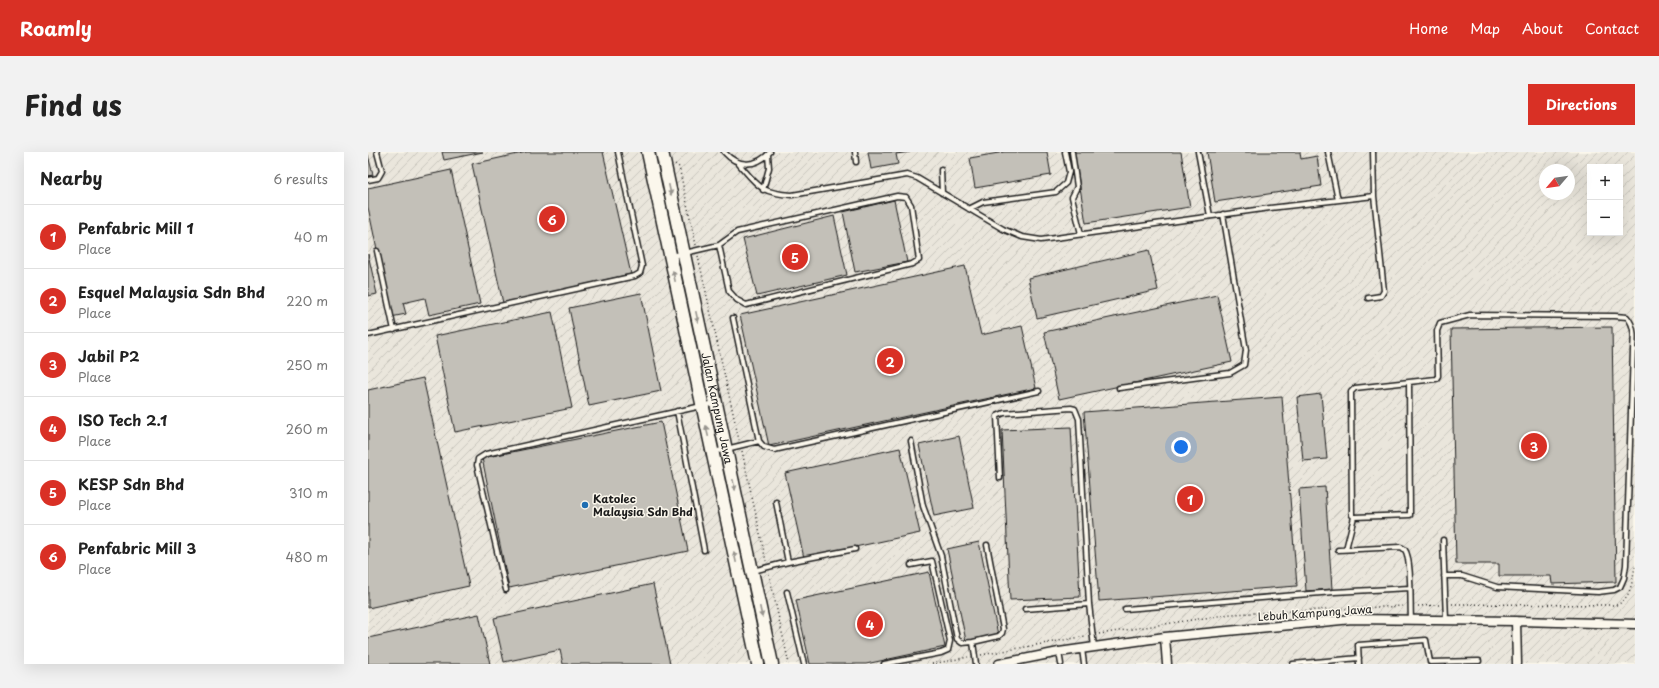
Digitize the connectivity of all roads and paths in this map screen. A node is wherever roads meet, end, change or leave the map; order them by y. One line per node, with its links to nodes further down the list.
1 (377, 152): 17 (lane)
2 (618, 152): 33 (lane)
3 (662, 152): 11 (lane); 29 (street, Jalan Kampung Jawa, one-way to 29)
4 (724, 152): 15 (lane)
5 (855, 152): 14 (lane)
6 (1065, 152): 22 (lane)
7 (1072, 152): 25 (lane)
8 (1198, 152): 24 (lane)
9 (1328, 152): 21 (lane)
10 (1373, 152): 20 (lane)
11 (649, 153): 30 (street, Jalan Kampung Jawa)
12 (769, 153): 15 (lane); 18 (lane)
13 (674, 162): 28 (path)
14 (856, 162)
15 (738, 163): 18 (lane)
16 (941, 170): 19 (lane)
17 (368, 180)
18 (763, 190): 19 (lane)
19 (942, 193): 22 (lane)
20 (1374, 196): 21 (lane); 31 (lane)
21 (1338, 200): 23 (lane)
22 (969, 209): 25 (lane)
23 (1223, 214): 24 (lane); 37 (lane)
24 (1210, 216): 25 (lane)
25 (1081, 234)
26 (719, 245): 26 (lane); 28 (lane)
27 (376, 251): 33 (lane)
28 (697, 251): 29 (lane); 44 (path)
29 (683, 254): 30 (lane); 39 (street, Jalan Kampung Jawa, one-way to 39)
30 (670, 256): 40 (street, Jalan Kampung Jawa, one-way to 30)
31 (1368, 298)
32 (733, 318): 42 (lane)
33 (394, 330): 34 (lane)
34 (368, 335)
35 (1634, 350): 36 (lane); 61 (lane)
36 (1409, 382): 49 (lane); 49 (lane)
37 (1119, 388)
38 (1039, 390): 42 (lane)
39 (716, 403): 40 (lane); 45 (street, Jalan Kampung Jawa)
40 (702, 406): 41 (lane); 46 (street, Jalan Kampung Jawa, one-way to 40)
41 (677, 411): 54 (lane); 63 (lane)
42 (759, 441): 44 (lane)
43 (911, 441): 73 (lane)
44 (740, 446): 45 (lane); 58 (path)
45 (726, 450): 46 (lane); 59 (street, Jalan Kampung Jawa, one-way to 59)
46 (712, 453): 60 (street, Jalan Kampung Jawa, one-way to 46)
47 (1000, 478): 65 (lane)
48 (776, 502): 56 (lane)
49 (1354, 517): 53 (lane)
50 (1443, 540): 61 (lane)
51 (987, 545): 73 (lane)
52 (855, 549): 56 (lane)
53 (1346, 549): 55 (lane); 62 (lane)
54 (704, 550)
55 (1338, 550)
56 (788, 562): 58 (lane)
57 (911, 565): 83 (lane)
58 (767, 567): 59 (lane); 81 (path)
59 (752, 571): 60 (lane); 79 (street, Jalan Kampung Jawa, one-way to 79)
60 (739, 575): 80 (street, Jalan Kampung Jawa)
61 (1444, 576): 69 (lane)
62 (1410, 588): 67 (lane); 68 (lane)
63 (506, 590)
64 (787, 592): 82 (lane)
65 (1089, 604): 66 (lane); 74 (lane)
66 (1025, 609)
67 (1125, 609)
68 (1410, 619): 69 (street, Lebuh Kampung Jawa); 72 (street, Lebuh Kampung Jawa)
69 (1446, 620): 70 (street, Lebuh Kampung Jawa)
70 (1516, 621): 71 (street, Lebuh Kampung Jawa); 91 (street)
71 (1635, 624)
72 (1165, 637): 74 (street, Lebuh Kampung Jawa); 88 (street)
73 (973, 642): 84 (lane)
74 (1094, 646): 75 (street, Lebuh Kampung Jawa)
75 (1082, 648): 76 (street, Lebuh Kampung Jawa); 87 (lane)
76 (1059, 652): 85 (street, Lebuh Kampung Jawa); 86 (lane)
77 (1359, 658): 78 (lane); 89 (lane); 90 (lane)
78 (1479, 661)
79 (774, 662)
80 (758, 664)
81 (789, 664)
82 (804, 664)
83 (884, 664)
84 (976, 664)
85 (998, 664)
86 (1061, 664)
87 (1084, 664)
88 (1167, 664)
89 (1293, 664)
90 (1360, 664)
91 (1517, 664)

